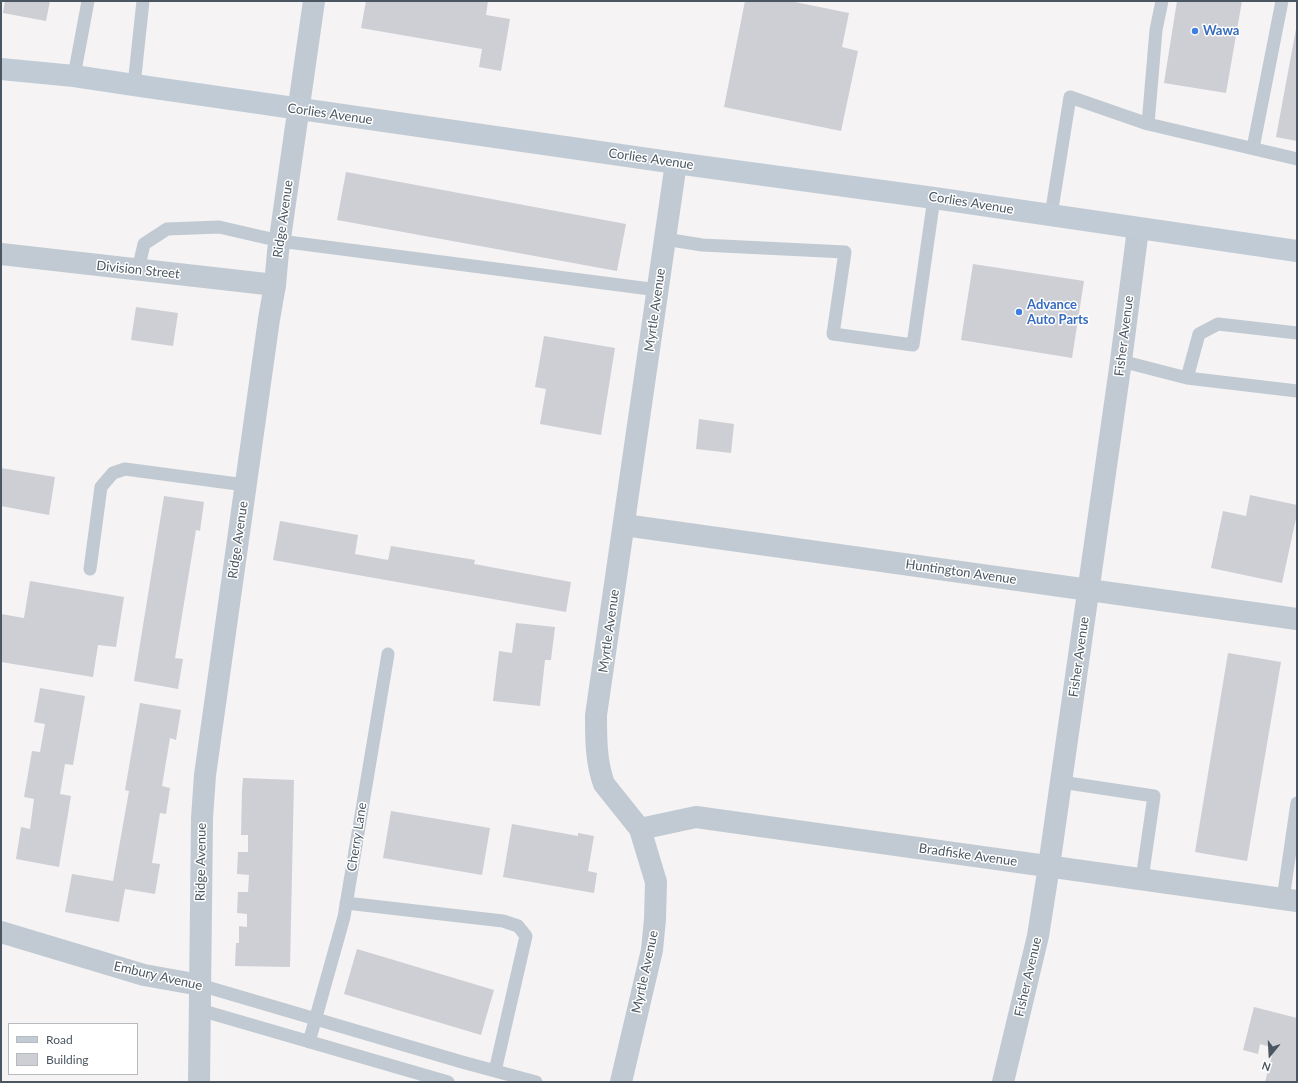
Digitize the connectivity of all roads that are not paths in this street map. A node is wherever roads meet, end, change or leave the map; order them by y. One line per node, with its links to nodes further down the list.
1 (88, 1): 7 (lane)
2 (143, 1): 8 (lane)
3 (314, 1): 9 (street, Ridge Avenue)
4 (1162, 1): 10 (lane)
5 (1282, 1): 11 (lane)
6 (2, 69): 7 (main road, Corlies Avenue)
7 (74, 76): 8 (main road, Corlies Avenue)
8 (134, 85): 9 (main road, Corlies Avenue)
9 (298, 109): 13 (main road, Corlies Avenue); 18 (street, Ridge Avenue)
10 (1148, 124): 11 (lane); 15 (lane)
11 (1253, 148): 12 (lane)
12 (1297, 159)
13 (676, 163): 14 (main road, Corlies Avenue); 17 (street, Myrtle Avenue)
14 (934, 198): 15 (main road, Corlies Avenue); 17 (lane)
15 (1051, 215): 16 (main road, Corlies Avenue)
16 (1138, 228): 19 (main road, Corlies Avenue); 25 (street, Fisher Avenue)
17 (664, 240): 23 (street, Myrtle Avenue)
18 (280, 241): 21 (lane); 22 (street, Ridge Avenue); 23 (lane)
19 (1297, 251)
20 (1, 254): 21 (street, Division Street)
21 (138, 270): 22 (street, Division Street)
22 (275, 285): 28 (street, Ridge Avenue)
23 (658, 290): 29 (street, Myrtle Avenue)
24 (1297, 333): 26 (lane)
25 (1121, 361): 26 (lane); 31 (street, Fisher Avenue)
26 (1187, 378): 27 (lane)
27 (1297, 391)
28 (245, 485): 30 (lane); 43 (street, Ridge Avenue)
29 (624, 525): 31 (street, Huntington Avenue); 36 (street, Myrtle Avenue)
30 (90, 569)
31 (1089, 589): 32 (street, Huntington Avenue); 34 (street, Fisher Avenue)
32 (1297, 619)
33 (388, 654): 41 (lane, Cherry Lane)
34 (1061, 782): 38 (street, Fisher Avenue); 39 (lane)
35 (1297, 803): 37 (lane)
36 (640, 828): 38 (street, Bradfiske Avenue); 51 (street, Myrtle Avenue)
37 (1295, 836): 40 (lane)
38 (1049, 866): 39 (street, Bradfiske Avenue); 52 (street, Fisher Avenue)
39 (1142, 879): 40 (street, Bradfiske Avenue)
40 (1290, 900)
41 (346, 903): 45 (lane, Cherry Lane); 47 (lane)
42 (1, 932): 43 (street, Embury Avenue)
43 (200, 985): 44 (street, Ridge Avenue); 45 (lane, Embury Avenue)
44 (200, 1010): 46 (lane, Embury Avenue); 48 (street, Ridge Avenue)
45 (315, 1018): 46 (lane); 47 (lane, Embury Avenue)
46 (309, 1042): 49 (lane, Embury Avenue)
47 (497, 1075): 50 (lane, Embury Avenue)
48 (199, 1082)
49 (448, 1082)
50 (536, 1082)
51 (621, 1082)
52 (1003, 1082)

